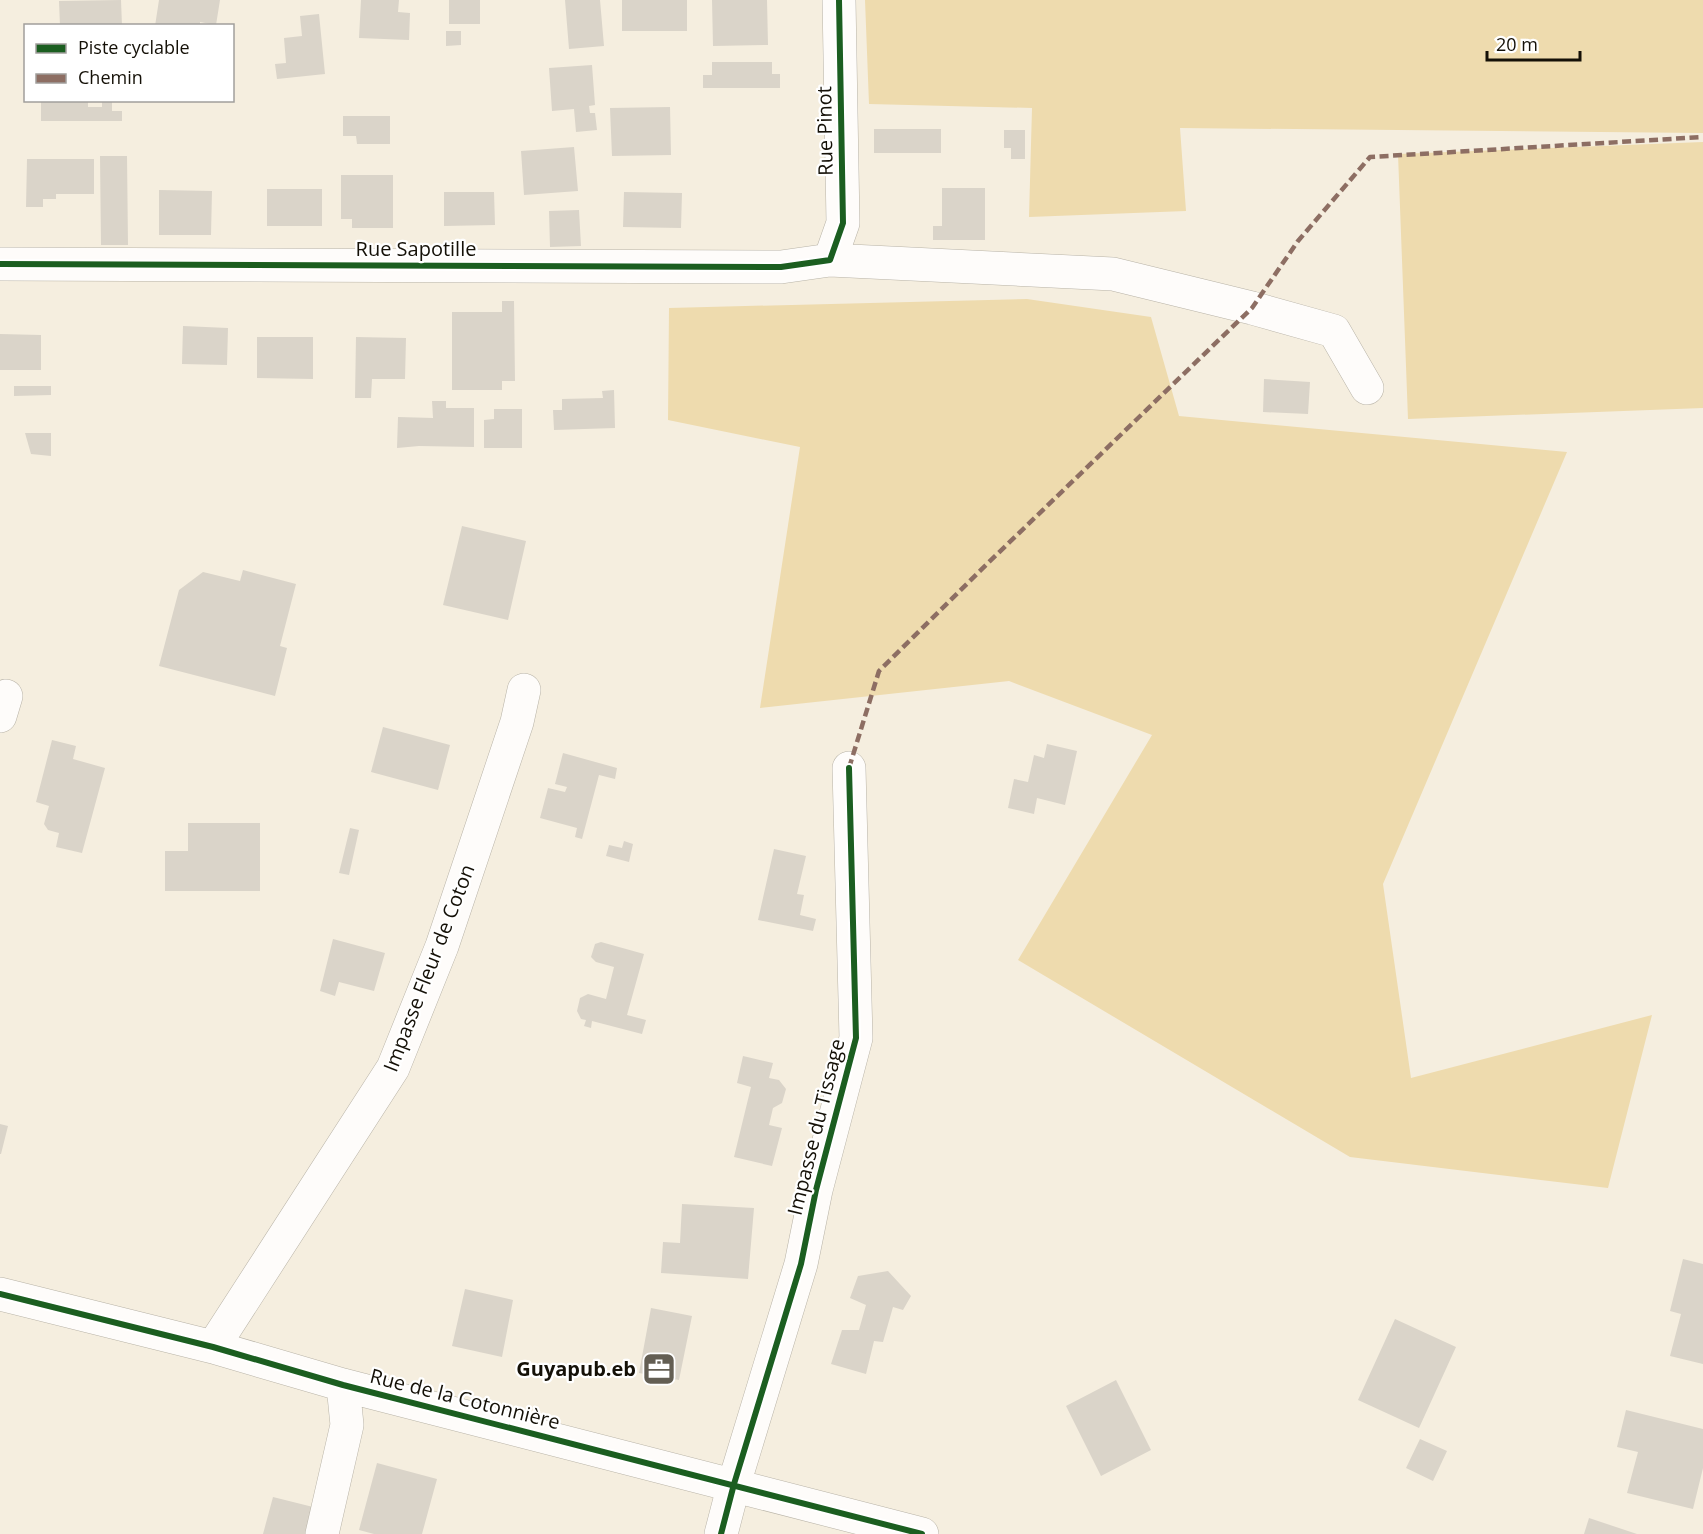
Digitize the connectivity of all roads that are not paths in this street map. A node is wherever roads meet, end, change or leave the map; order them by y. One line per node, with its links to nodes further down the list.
1 (838, 0): 2 (street, Rue Pinot)
2 (830, 260): 3 (street, Rue Sapotille); 4 (street, Rue Sapotille)
3 (0, 264)
4 (1367, 388)
5 (524, 690): 8 (street, Impasse Fleur de Coton)
6 (849, 768): 10 (street, Impasse du Tissage)
7 (0, 1294): 8 (street, Rue de la Cotonnière)
8 (213, 1347): 9 (street, Rue de la Cotonnière)
9 (343, 1385): 10 (street, Rue de la Cotonnière); 11 (street)
10 (734, 1484): 12 (street, Impasse du Tissage); 13 (street, Rue de la Cotonnière)
11 (322, 1534)
12 (721, 1534)
13 (922, 1534)

